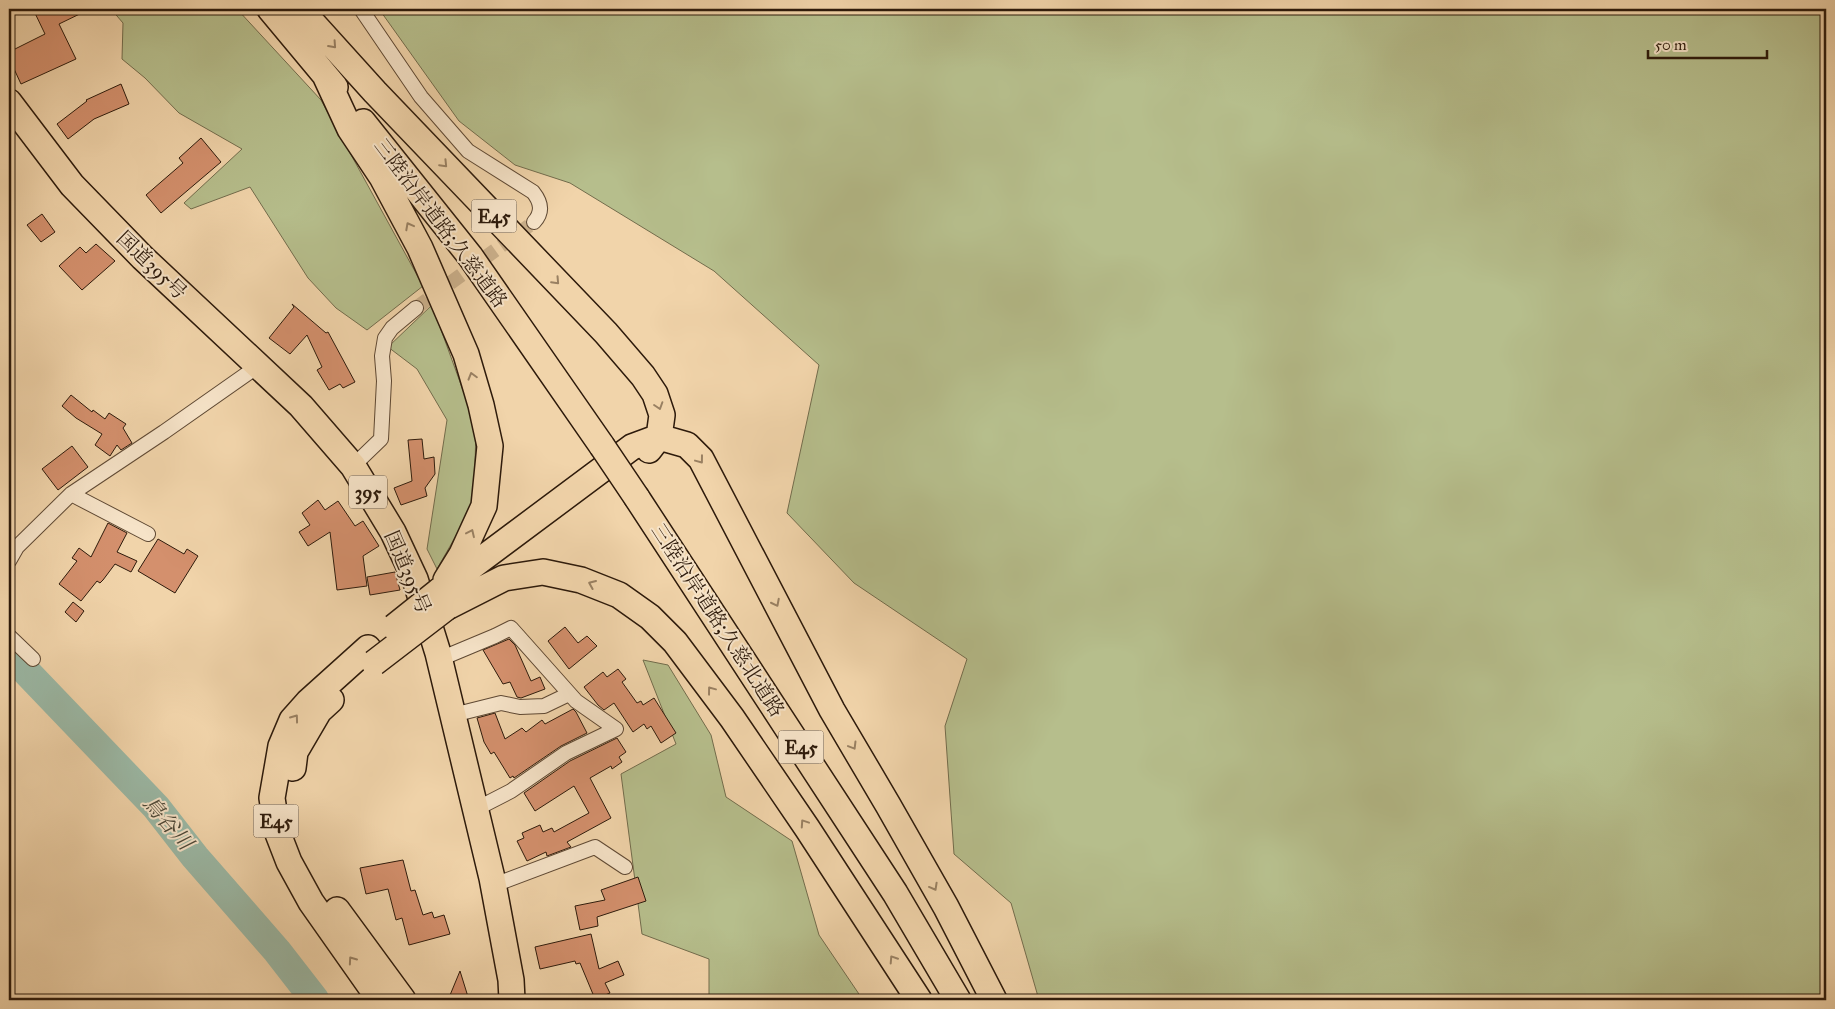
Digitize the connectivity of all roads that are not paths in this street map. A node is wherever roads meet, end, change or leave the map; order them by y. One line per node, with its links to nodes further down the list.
1 (270, 9): 4 (highway, 三陸沿岸道路;久慈道路 / E45)
2 (300, 9): 9 (highway, E45, one-way to 9)
3 (361, 9): 6 (street)
4 (324, 75): 10 (highway, 三陸沿岸道路;久慈道路 / E45); 15 (highway, E45, one-way to 4)
5 (9, 102): 8 (highway, 国道395号 / 395)
6 (534, 222)
7 (416, 308): 11 (street)
8 (258, 366): 11 (highway, 国道395号 / 395); 12 (street)
9 (659, 437): 15 (highway); 30 (highway, one-way to 30)
10 (602, 446): 29 (highway, 三陸沿岸道路;久慈北道路 / E45, bridge)
11 (353, 466): 19 (highway, 国道395号 / 395)
12 (70, 494): 13 (street); 14 (street)
13 (148, 534)
14 (9, 560)
15 (443, 599): 17 (highway, E45, bridge); 28 (highway, one-way to 15)
16 (9, 636): 18 (street)
17 (371, 655): 25 (highway, E45, one-way to 17); 26 (highway, E45)
18 (33, 659)
19 (440, 659): 20 (street); 21 (highway, 国道395号 / 395)
20 (569, 694): 21 (street); 22 (street)
21 (453, 715): 22 (highway, 国道395号 / 395)
22 (476, 809): 24 (highway, 国道395号 / 395)
23 (625, 867): 24 (street)
24 (494, 885): 27 (highway, 国道395号 / 395)
25 (380, 1000)
26 (403, 1000)
27 (512, 1000)
28 (919, 1000)
29 (958, 1000)
30 (994, 1000)

